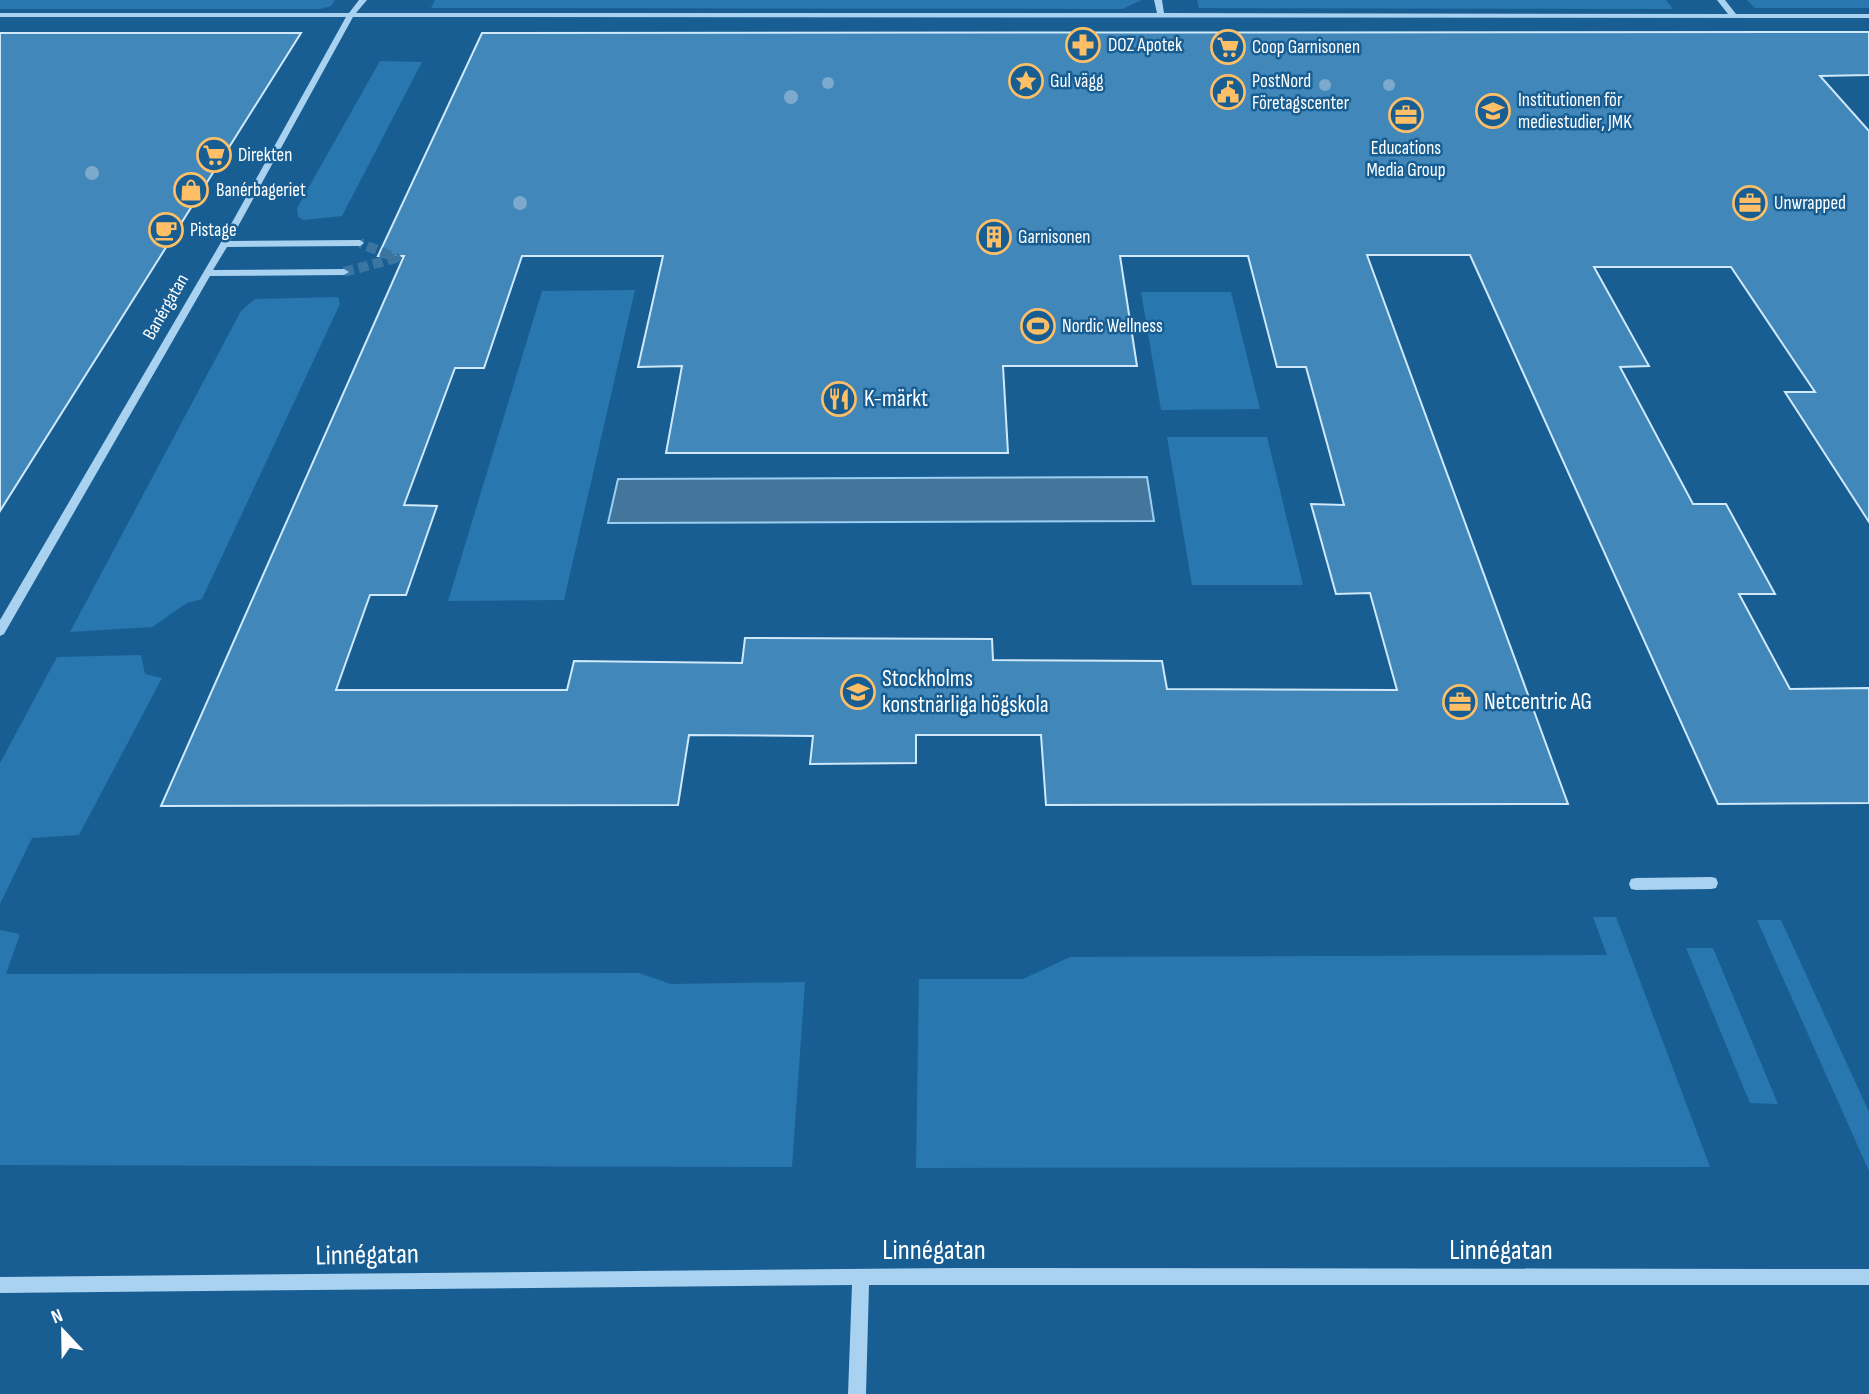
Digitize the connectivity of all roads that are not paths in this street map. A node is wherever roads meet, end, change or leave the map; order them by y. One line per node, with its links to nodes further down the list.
1 (363, 0): 6 (street, Banérgatan)
2 (1158, 0): 4 (street)
3 (1721, 0): 7 (street)
4 (1161, 14): 6 (street); 7 (street)
5 (0, 15): 6 (street)
6 (351, 15): 10 (street, Banérgatan)
7 (1734, 16): 8 (street)
8 (1869, 16)
9 (360, 243): 10 (street)
10 (224, 244): 12 (street, Banérgatan)
11 (344, 271): 12 (street)
12 (206, 272): 13 (street, Banérgatan)
13 (0, 631)
14 (1711, 883): 15 (street)
15 (1636, 884)
16 (861, 1277): 17 (street, Linnégatan); 18 (street, Linnégatan); 19 (street)
17 (1869, 1277)
18 (0, 1285)
19 (857, 1394)

